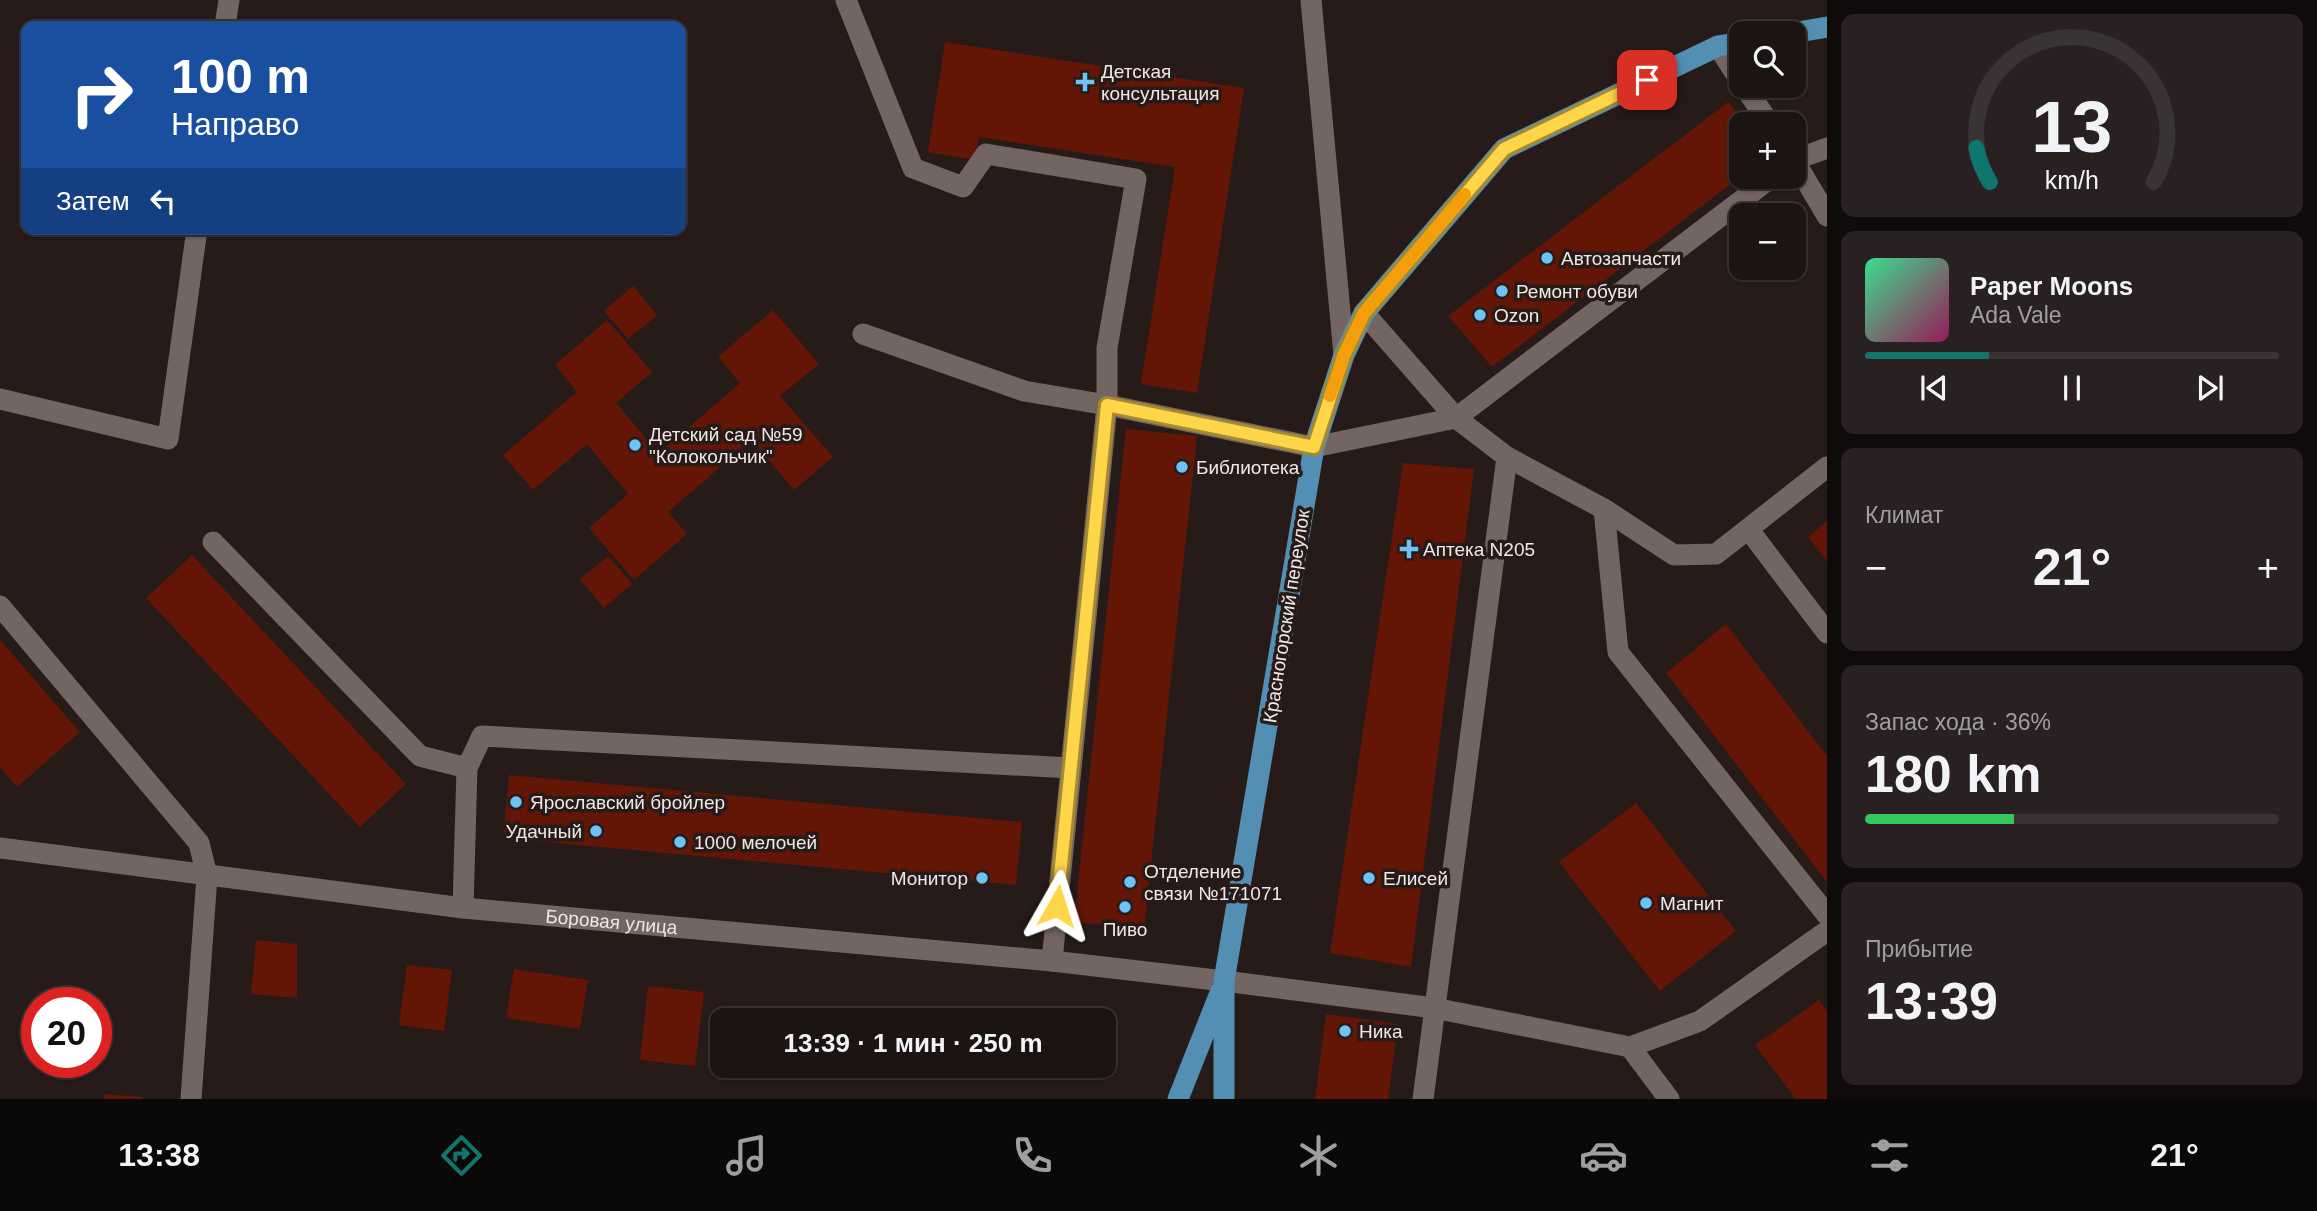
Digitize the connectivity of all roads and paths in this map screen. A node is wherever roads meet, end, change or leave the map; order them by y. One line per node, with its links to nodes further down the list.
1 (229, 0): 4 (street)
2 (846, 0): 20 (street)
3 (1311, 0): 18 (street)
4 (227, 21)
5 (1827, 27): 6 (main road)
6 (1806, 31)
7 (1729, 44): 8 (main road, Красногорский переулок)
8 (1718, 46): 9 (street); 16 (main road, Красногорский переулок)
9 (1729, 63)
10 (1827, 148): 11 (street)
11 (1806, 156)
12 (1806, 180): 14 (street)
13 (1756, 189): 21 (street)
14 (1827, 216)
15 (196, 235): 19 (street)
16 (1364, 313): 18 (main road, Красногорский переулок); 21 (street)
17 (863, 334): 20 (street)
18 (1344, 355): 22 (main road, Красногорский переулок)
19 (0, 399)
20 (1107, 405): 22 (street); 31 (street)
21 (1456, 418): 22 (street); 23 (street)
22 (1314, 447): 38 (main road, Красногорский переулок)
23 (1507, 457): 25 (street); 39 (street)
24 (1827, 467): 26 (street)
25 (1604, 509): 26 (street); 35 (street)
26 (1749, 530): 29 (street)
27 (212, 542): 30 (street)
28 (0, 606): 33 (street)
29 (1827, 633)
30 (467, 768): 31 (street); 34 (street)
31 (1070, 768): 37 (street)
32 (0, 848): 33 (street, Боровая улица)
33 (206, 876): 34 (street, Боровая улица); 41 (street)
34 (463, 908): 37 (street, Боровая улица)
35 (1827, 915)
36 (1827, 931): 40 (street)
37 (1052, 961): 38 (street, Боровая улица)
38 (1224, 981): 39 (street, Боровая улица); 42 (main road, Красногорский переулок); 43 (main road, Красногорский переулок)
39 (1434, 1008): 40 (street, Боровая улица); 44 (street)
40 (1630, 1046): 45 (street)
41 (191, 1099)
42 (1178, 1099)
43 (1224, 1099)
44 (1423, 1099)
45 (1669, 1099)

